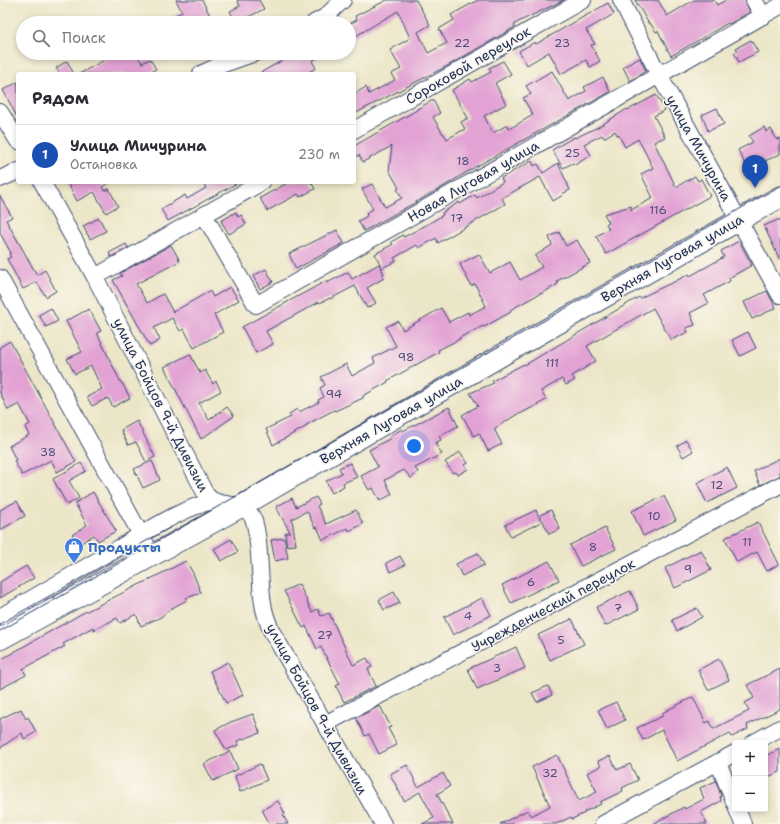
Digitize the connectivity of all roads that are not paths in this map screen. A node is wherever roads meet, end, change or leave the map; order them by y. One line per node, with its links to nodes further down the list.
1 (343, 0): 6 (street)
2 (583, 0): 12 (street, Сороковой переулок)
3 (621, 0): 10 (street, улица Мичурина)
4 (754, 0): 7 (street)
5 (780, 6): 7 (street, Новая Луговая улица)
6 (326, 16)
7 (763, 16): 10 (street, Новая Луговая улица)
8 (235, 60): 9 (street)
9 (205, 72)
10 (659, 75): 19 (street, Новая Луговая улица); 20 (street, улица Мичурина)
11 (0, 112): 13 (street)
12 (356, 129)
13 (16, 138)
14 (16, 172): 15 (street)
15 (0, 179)
16 (43, 184): 21 (street, улица Бойцов 9-й Дивизии)
17 (258, 184): 19 (street)
18 (780, 197): 20 (main road, Верхняя Луговая улица)
19 (204, 215): 21 (street)
20 (738, 220): 23 (street, улица Мичурина); 28 (main road, Верхняя Луговая улица)
21 (95, 277): 24 (street, улица Бойцов 9-й Дивизии)
22 (0, 278): 29 (street)
23 (780, 294)
24 (184, 453): 26 (street, улица Бойцов 9-й Дивизии); 27 (street)
25 (780, 485): 33 (street, Учрежденческий переулок)
26 (214, 501): 27 (street); 28 (street, улица Бойцов 9-й Дивизии)
27 (192, 507): 29 (street); 30 (street)
28 (240, 508): 30 (main road, Верхняя Луговая улица); 33 (street, улица Бойцов 9-й Дивизии)
29 (141, 534): 30 (street); 31 (street)
30 (157, 552): 32 (main road, Верхняя Луговая улица)
31 (0, 617)
32 (0, 639)
33 (325, 724): 40 (street, улица Бойцов 9-й Дивизии)
34 (780, 728): 35 (street)
35 (758, 740)
36 (732, 755): 37 (street)
37 (718, 762): 38 (street); 41 (street)
38 (732, 797)
39 (738, 812): 42 (street)
40 (383, 824)
41 (602, 824)
42 (743, 824)

